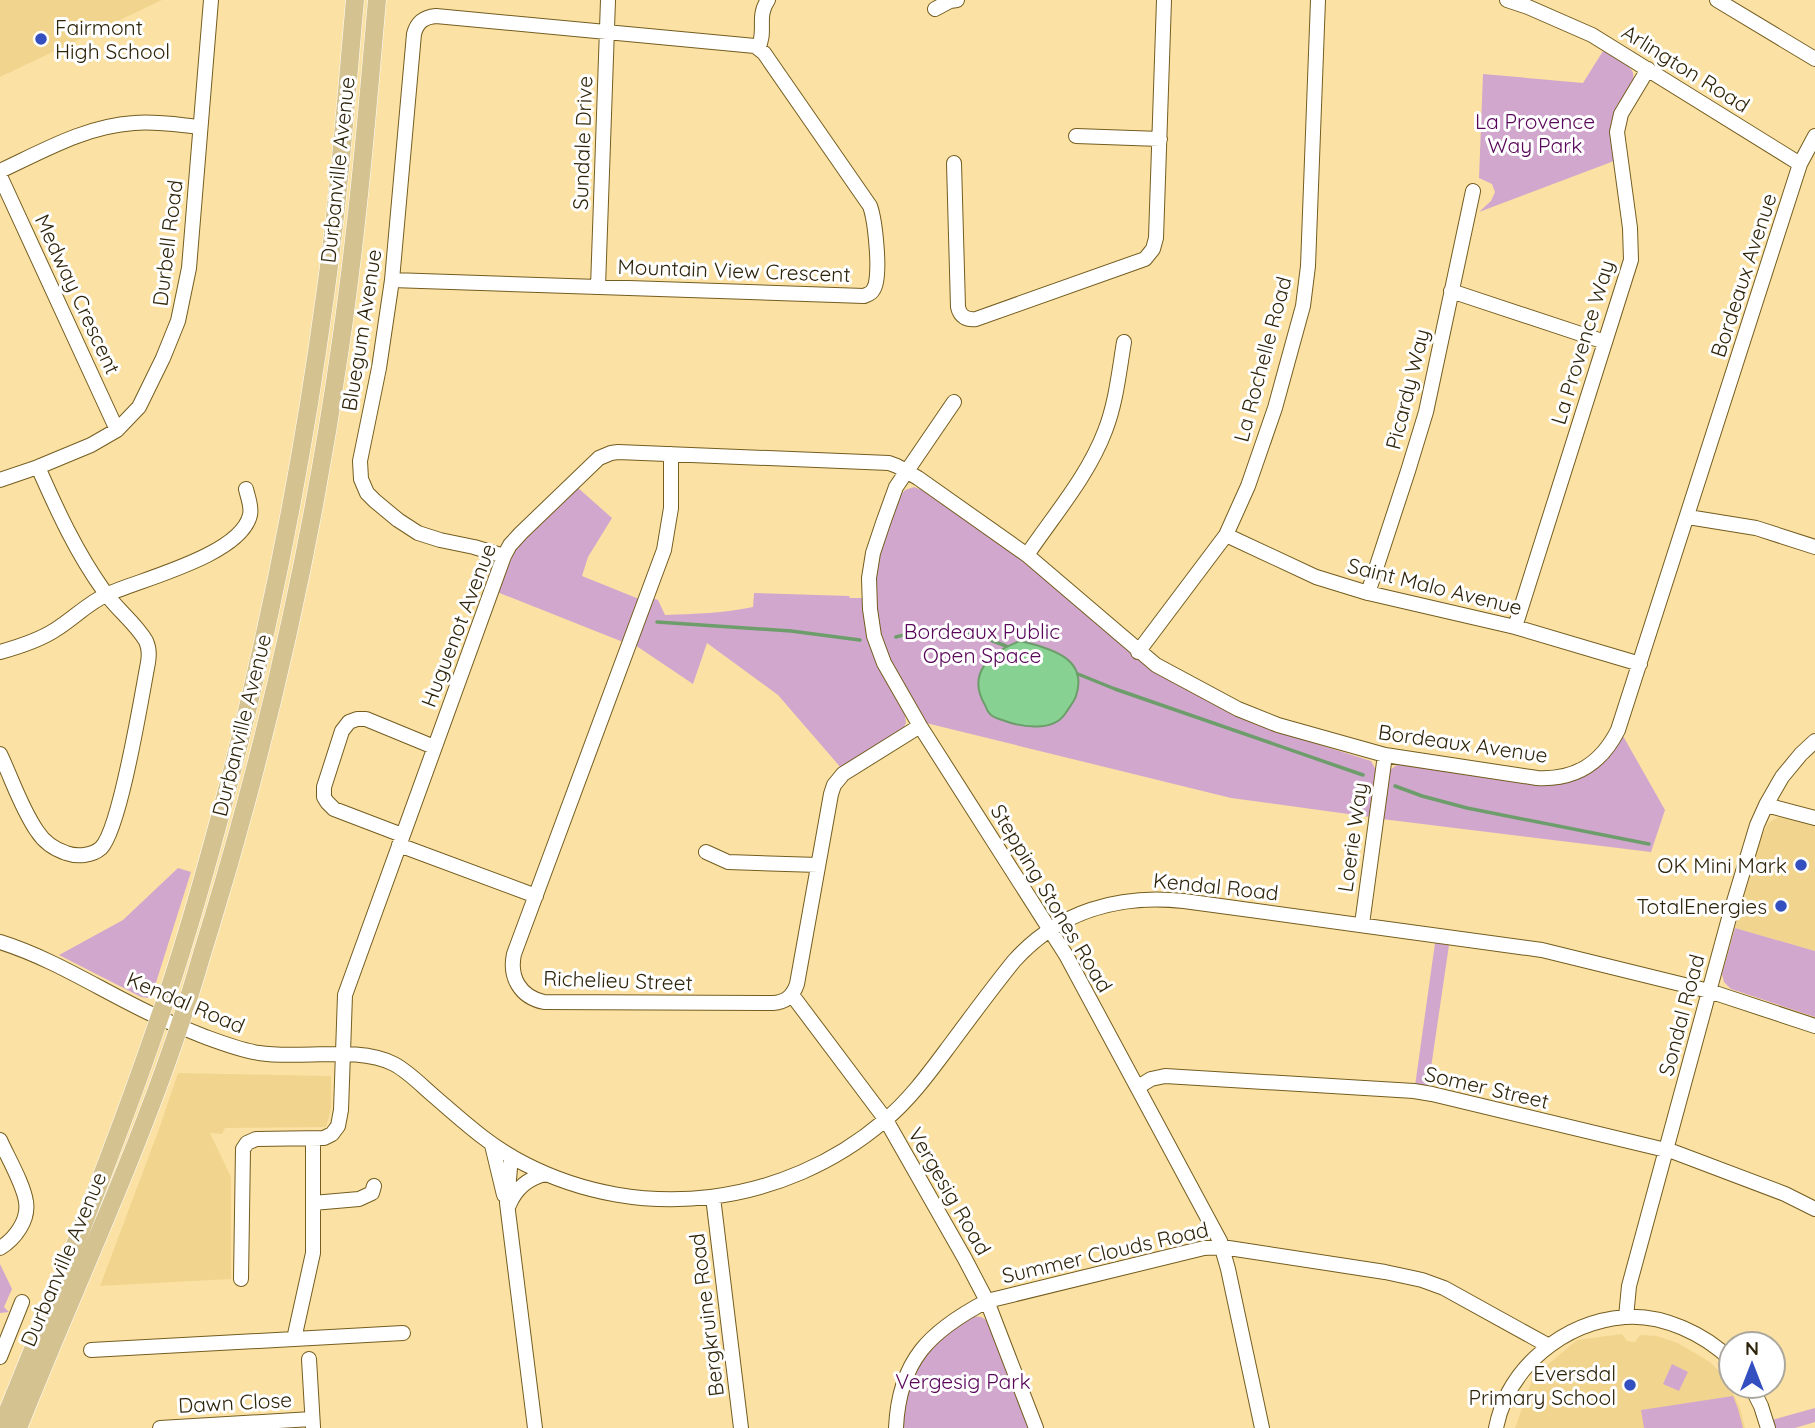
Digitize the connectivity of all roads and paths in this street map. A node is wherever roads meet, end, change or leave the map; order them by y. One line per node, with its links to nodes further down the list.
1 (211, 0): 17 (street, Durbell Road)
2 (355, 0): 64 (main road, Durbanville Avenue)
3 (377, 0): 66 (main road, Durbanville Avenue)
4 (608, 0): 13 (street, Sundale Drive)
5 (768, 0): 14 (street)
6 (957, 0): 12 (street)
7 (1164, 0): 20 (street)
8 (1318, 0): 38 (street, La Rochelle Road)
9 (1507, 0): 11 (street, Arlington Road)
10 (1717, 0): 15 (street)
11 (1530, 3): 16 (street, Arlington Road)
12 (935, 9)
13 (607, 32): 14 (street); 25 (street, Bluegum Avenue); 26 (street, Sundale Drive)
14 (758, 48): 26 (street, Mountain View Crescent)
15 (1815, 59)
16 (1648, 69): 22 (street, Arlington Road); 29 (street, La Provence Way)
17 (200, 128): 23 (street); 31 (street, Durbell Road)
18 (1076, 136): 20 (street)
19 (1815, 136): 22 (street, Bordeaux Avenue)
20 (1160, 139): 21 (street)
21 (954, 163)
22 (1800, 164): 37 (street, Bordeaux Avenue)
23 (0, 173): 31 (street, Medway Crescent)
24 (1473, 191): 27 (street, Picardy Way)
25 (392, 280): 26 (street, Mountain View Crescent); 41 (street, Bluegum Avenue)
26 (598, 287)
27 (1451, 291): 29 (street); 42 (street, Picardy Way)
28 (1124, 342): 40 (street)
29 (1605, 342): 44 (street, La Provence Way)
30 (954, 402): 34 (street, Stepping Stones Road)
31 (117, 430): 33 (street, Durbell Road)
32 (671, 454): 34 (street, Huguenot Avenue); 41 (street, Huguenot Avenue); 58 (street, Richelieu Street)
33 (38, 467): 35 (street, Durbell Road); 43 (street)
34 (907, 472): 40 (street, Bordeaux Avenue); 48 (street, Stepping Stones Road)
35 (0, 480)
36 (246, 489): 43 (street)
37 (1688, 517): 39 (street); 47 (street, Bordeaux Avenue)
38 (1226, 535): 42 (street, Saint Malo Avenue); 46 (street, La Rochelle Road)
39 (1815, 547)
40 (1027, 555): 46 (street, Bordeaux Avenue)
41 (504, 556): 50 (street, Huguenot Avenue)
42 (1368, 593): 44 (street, Saint Malo Avenue)
43 (106, 595): 45 (street); 51 (street)
44 (1515, 627): 47 (street, Saint Malo Avenue)
45 (0, 652)
46 (1138, 652): 52 (street, Bordeaux Avenue)
47 (1640, 664): 52 (street, Bordeaux Avenue)
48 (920, 726): 57 (street); 60 (street, Stepping Stones Road)
49 (1815, 741): 53 (street, Sondal Road)
50 (434, 747): 55 (street, Huguenot Avenue); 55 (street)
51 (0, 754)
52 (1385, 755): 59 (street, Loerie Way)
53 (1766, 804): 54 (street); 62 (street, Sondal Road)
54 (1815, 818)
55 (400, 840): 58 (street); 67 (street, Huguenot Avenue)
56 (706, 852): 57 (street)
57 (818, 865): 63 (street)
58 (536, 896): 63 (street, Richelieu Street)
59 (1362, 925): 60 (street, Kendal Road); 62 (street, Kendal Road)
60 (1051, 929): 68 (street, Stepping Stones Road); 69 (street, Kendal Road)
61 (4, 944): 64 (street, Kendal Road)
62 (1709, 990): 65 (street, Kendal Road); 73 (street, Sondal Road)
63 (792, 995): 69 (street, Vergesig Road)
64 (160, 1018): 66 (street, Kendal Road); 97 (main road, Durbanville Avenue)
65 (1815, 1026)
66 (179, 1027): 67 (street, Kendal Road); 92 (main road, Durbanville Avenue)
67 (344, 1055): 70 (street, Huguenot Avenue); 72 (street, Kendal Road)
68 (1138, 1087): 73 (street, Somer Street); 81 (street, Stepping Stones Road)
69 (886, 1120): 77 (street, Kendal Road); 84 (street, Vergesig Road)
70 (313, 1139): 78 (street); 83 (street)
71 (0, 1140): 82 (street)
72 (492, 1144): 74 (street, Kendal Road); 79 (street)
73 (1665, 1150): 80 (street, Somer Street); 86 (street, Sondal Road)
74 (511, 1156): 75 (street, Kendal Road); 79 (street)
75 (546, 1174): 77 (street, Kendal Road); 79 (street)
76 (374, 1186): 78 (street)
77 (713, 1197): 102 (street, Bergkruine Road)
78 (313, 1203): 88 (street)
79 (507, 1207): 101 (street)
80 (1815, 1209)
81 (1222, 1247): 84 (street, Summer Clouds Road); 89 (street, Summer Clouds Road); 105 (street, Stepping Stones Road)
82 (0, 1248)
83 (241, 1279)
84 (987, 1301): 103 (street, Summer Clouds Road); 104 (street, Vergesig Road)
85 (22, 1302): 93 (street)
86 (1626, 1317): 89 (street); 90 (street)
87 (403, 1333): 88 (street)
88 (293, 1339): 91 (street)
89 (1549, 1346): 106 (street)
90 (1717, 1349)
91 (91, 1350)
92 (48, 1351): 98 (main road, Durbanville Avenue); 99 (main road)
93 (0, 1357)
94 (309, 1359): 96 (street, Dawn Close)
95 (1758, 1400): 107 (street)
96 (313, 1423): 100 (street, Dawn Close)
97 (1, 1428)
98 (18, 1428)
99 (30, 1428)
100 (160, 1428)
101 (535, 1428)
102 (741, 1428)
103 (896, 1428)
104 (1036, 1428)
105 (1262, 1428)
106 (1496, 1428)
107 (1768, 1428)

